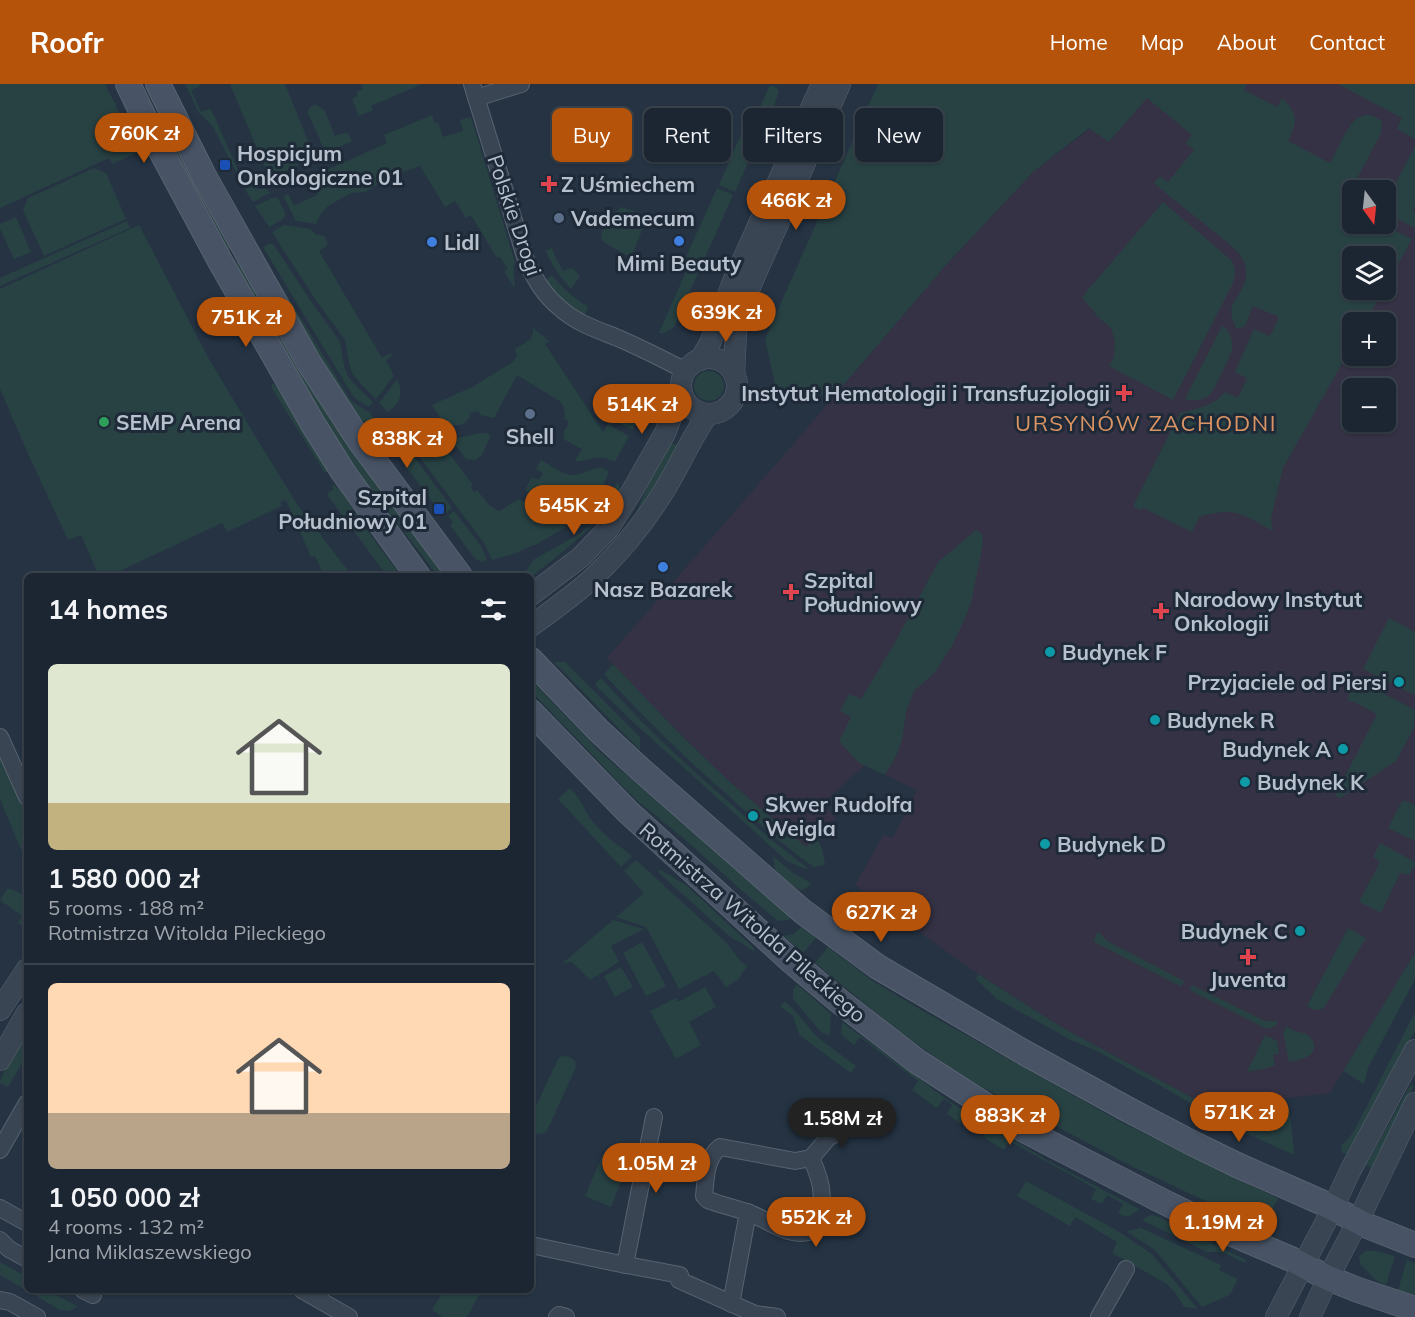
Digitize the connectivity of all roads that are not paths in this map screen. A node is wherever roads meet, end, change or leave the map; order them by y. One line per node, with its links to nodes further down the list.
1 (128, 84): 10 (main road)
2 (158, 84): 11 (main road)
3 (521, 84): 6 (street)
4 (822, 84): 7 (street)
5 (840, 84): 8 (street)
6 (474, 91): 7 (street, Polskie Drogi)
7 (689, 374): 8 (street); 9 (street); 12 (street)
8 (734, 374): 9 (street)
9 (708, 414): 13 (street)
10 (416, 573)
11 (458, 573)
12 (534, 593)
13 (534, 624)
14 (534, 663): 30 (main road, Rotmistrza Witolda Pileckiego)
15 (534, 715): 39 (main road, Rotmistrza Witolda Pileckiego)
16 (0, 737): 17 (street)
17 (24, 790)
18 (24, 974): 19 (street)
19 (0, 1010)
20 (24, 1018): 22 (street)
21 (1415, 1050): 30 (street)
22 (0, 1060)
23 (1415, 1103): 33 (street)
24 (24, 1108): 27 (street)
25 (654, 1117): 38 (street)
26 (858, 1120): 28 (street)
27 (0, 1150)
28 (811, 1158): 31 (street); 31 (street)
29 (0, 1208): 32 (street)
30 (1333, 1208): 33 (main road, Rotmistrza Witolda Pileckiego); 39 (street)
31 (748, 1212): 44 (street)
32 (24, 1221)
33 (1358, 1221): 35 (main road, Rotmistrza Witolda Pileckiego); 41 (street)
34 (0, 1240): 37 (street)
35 (1415, 1245)
36 (534, 1246): 38 (street)
37 (24, 1257)
38 (625, 1265): 44 (street)
39 (1303, 1265): 41 (main road, Rotmistrza Witolda Pileckiego); 52 (street)
40 (1126, 1269): 51 (street)
41 (1328, 1278): 45 (main road, Rotmistrza Witolda Pileckiego); 53 (street)
42 (308, 1293): 47 (street)
43 (3, 1297): 46 (street)
44 (731, 1304): 50 (street)
45 (1415, 1310)
46 (37, 1317)
47 (350, 1317)
48 (557, 1317): 49 (street)
49 (566, 1317)
50 (777, 1317)
51 (1100, 1317)
52 (1276, 1317)
53 (1310, 1317)

